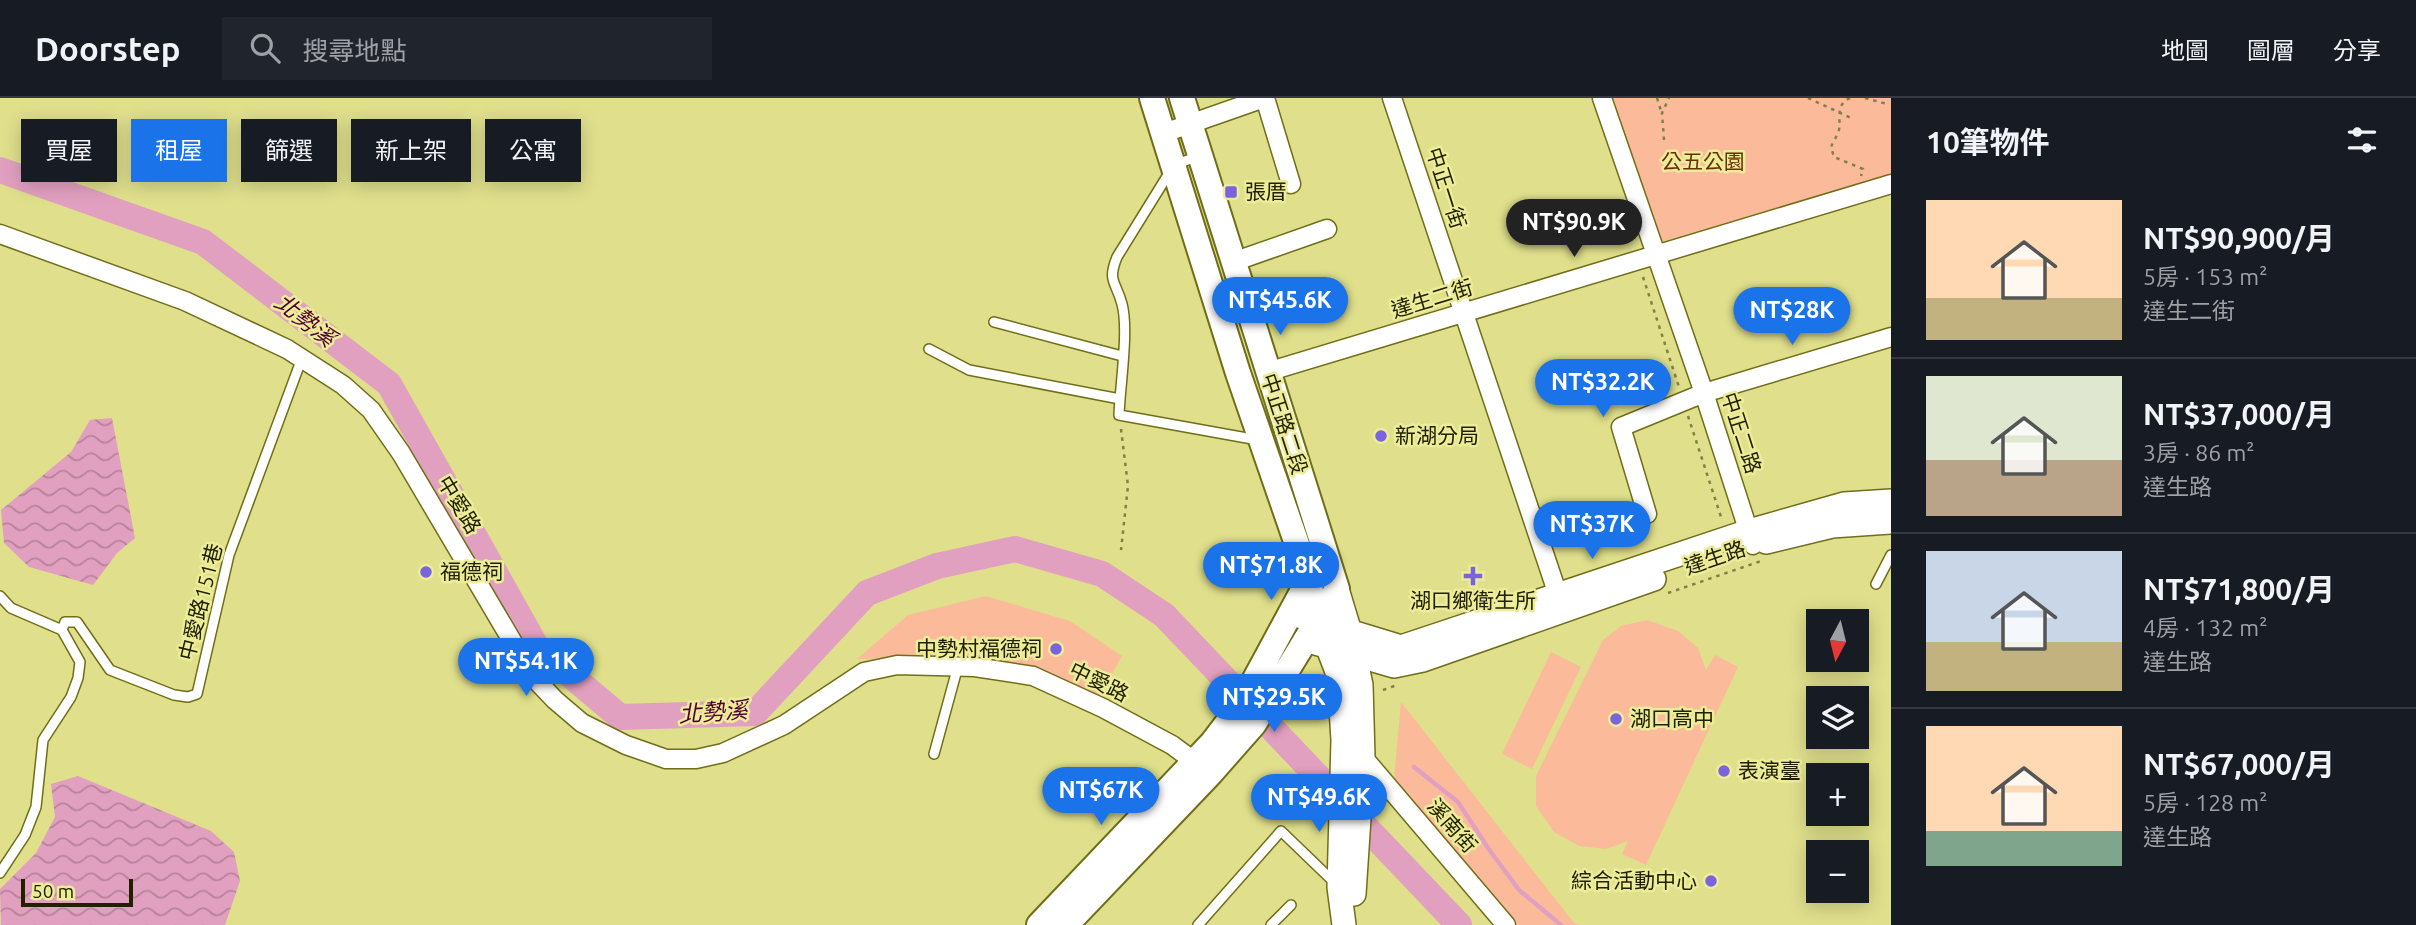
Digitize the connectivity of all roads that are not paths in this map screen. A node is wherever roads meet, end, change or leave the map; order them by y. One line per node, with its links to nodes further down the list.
1 (1153, 98): 7 (main road, 中正路二段)
2 (1182, 98): 6 (main road, 中正路二段)
3 (1264, 98): 6 (street); 10 (street)
4 (1392, 98): 16 (street, 中正一街)
5 (1602, 98): 14 (street, 中正二路)
6 (1190, 123): 7 (street); 8 (main road, 中正路二段)
7 (1164, 133): 9 (main road, 中正路二段)
8 (1200, 155): 9 (lane); 15 (main road, 中正路二段)
9 (1174, 165): 20 (lane); 25 (main road, 中正路二段)
10 (1292, 184)
11 (1891, 184): 14 (street, 達生二街)
12 (1327, 229): 15 (street)
13 (0, 233): 21 (street, 中愛路)
14 (1654, 255): 16 (street, 達生二街); 23 (street, 中正二路)
15 (1233, 262): 22 (main road, 中正路二段)
16 (1463, 313): 22 (street, 達生二街); 35 (street, 中正一街)
17 (994, 322): 20 (lane)
18 (1891, 337): 23 (street)
19 (929, 349): 24 (lane)
20 (1122, 356): 24 (lane)
21 (302, 358): 37 (lane, 中愛路151巷); 40 (street, 中愛路)
22 (1267, 372): 33 (main road, 中正路二段)
23 (1704, 393): 27 (street); 29 (street, 中正二路)
24 (1120, 399): 25 (lane)
25 (1262, 440): 31 (main road, 中正路二段)
26 (1891, 501): 29 (street, 達生路)
27 (1647, 513)
28 (1891, 522): 29 (street, 達生路)
29 (1751, 538): 35 (street, 達生路)
30 (1891, 555): 32 (lane)
31 (1309, 579): 36 (main road); 38 (street)
32 (1877, 584)
33 (1337, 589): 38 (main road); 39 (street)
34 (0, 596): 37 (lane, 中愛路151巷)
35 (1561, 603): 39 (street, 達生路)
36 (1290, 613): 38 (main road); 38 (street, 達生路)
37 (62, 630): 44 (lane)
38 (1303, 643): 39 (street, 達生路); 43 (main road); 45 (street)
39 (1352, 643): 42 (street)
40 (958, 666): 41 (lane); 43 (street, 中愛路)
41 (934, 754)
42 (1363, 757): 51 (street); 52 (street, 溪南街)
43 (1202, 767): 47 (main road); 48 (main road)
44 (0, 873)
45 (1339, 887): 49 (lane); 51 (street)
46 (1290, 905): 50 (lane)
47 (1040, 925)
48 (1066, 925)
49 (1198, 925)
50 (1271, 925)
51 (1347, 925)
52 (1506, 925)

